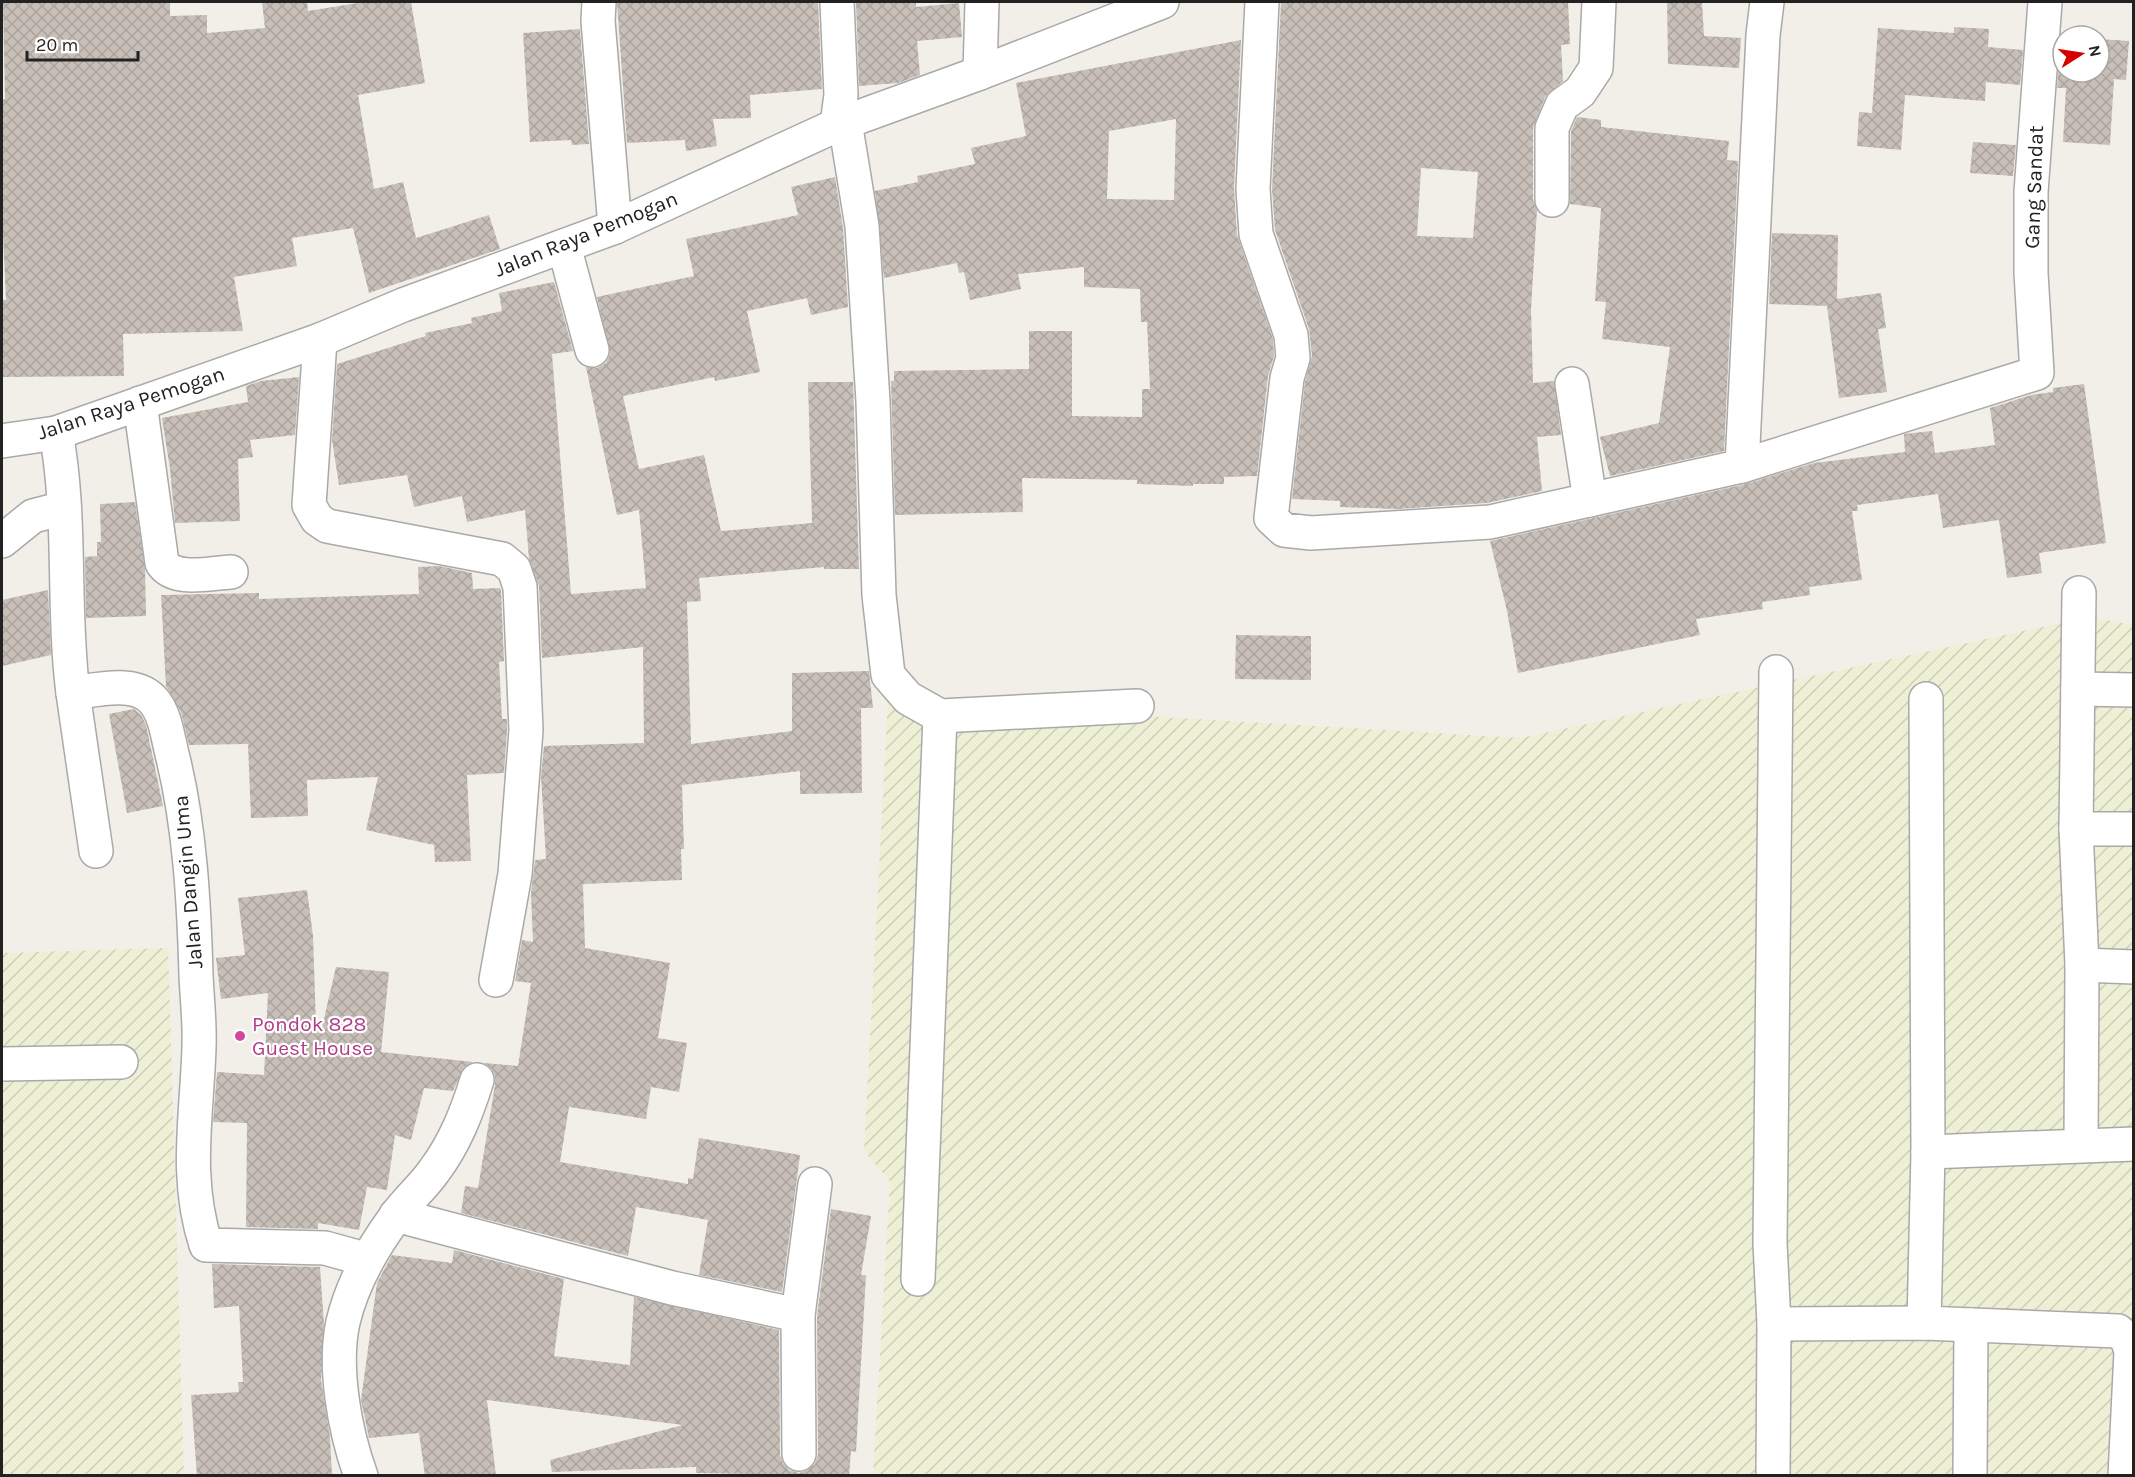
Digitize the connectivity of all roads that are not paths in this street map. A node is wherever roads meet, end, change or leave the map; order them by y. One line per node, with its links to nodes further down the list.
1 (599, 2): 12 (street)
2 (837, 2): 10 (street)
3 (982, 2): 9 (street)
4 (1162, 2): 9 (street, Jalan Raya Pemogan)
5 (1262, 2): 22 (street)
6 (1599, 2): 11 (street)
7 (1767, 2): 20 (street)
8 (2045, 2): 20 (street, Gang Sandat)
9 (980, 73): 10 (street, Jalan Raya Pemogan)
10 (841, 124): 12 (street, Jalan Raya Pemogan); 32 (street)
11 (1552, 200)
12 (615, 227): 13 (street, Jalan Raya Pemogan)
13 (564, 246): 14 (street, Jalan Raya Pemogan); 15 (street)
14 (320, 340): 17 (street, Jalan Raya Pemogan); 38 (street)
15 (592, 350)
16 (1572, 384): 22 (street)
17 (140, 403): 19 (street, Jalan Raya Pemogan); 24 (street)
18 (2, 441): 19 (street, Jalan Raya Pemogan)
19 (58, 443): 21 (street)
20 (1742, 466): 22 (street)
21 (63, 500): 23 (street); 29 (street)
22 (1590, 500)
23 (2, 541)
24 (231, 572)
25 (2079, 593): 27 (street)
26 (1776, 672): 50 (street)
27 (2078, 689): 28 (street); 33 (street)
28 (2133, 690)
29 (73, 693): 35 (street); 47 (street, Jalan Dangin Uma)
30 (1926, 699): 44 (street)
31 (1137, 706): 32 (street)
32 (940, 716): 48 (street)
33 (2076, 829): 34 (street); 36 (street)
34 (2133, 829)
35 (96, 850)
36 (2082, 965): 37 (street); 42 (street)
37 (2133, 967)
38 (496, 980)
39 (121, 1062): 40 (street)
40 (2, 1064)
41 (477, 1080): 46 (street)
42 (2081, 1144): 43 (street); 44 (street)
43 (2133, 1144)
44 (1928, 1152): 51 (street)
45 (815, 1184): 49 (street)
46 (396, 1215): 47 (street); 49 (street)
47 (362, 1269): 54 (street)
48 (918, 1279)
49 (798, 1315): 53 (street)
50 (1774, 1323): 51 (street); 55 (street)
51 (1924, 1323): 52 (street)
52 (1971, 1325): 56 (street); 57 (street)
53 (799, 1454)
54 (361, 1476)
55 (1773, 1476)
56 (1970, 1476)
57 (2126, 1476)

